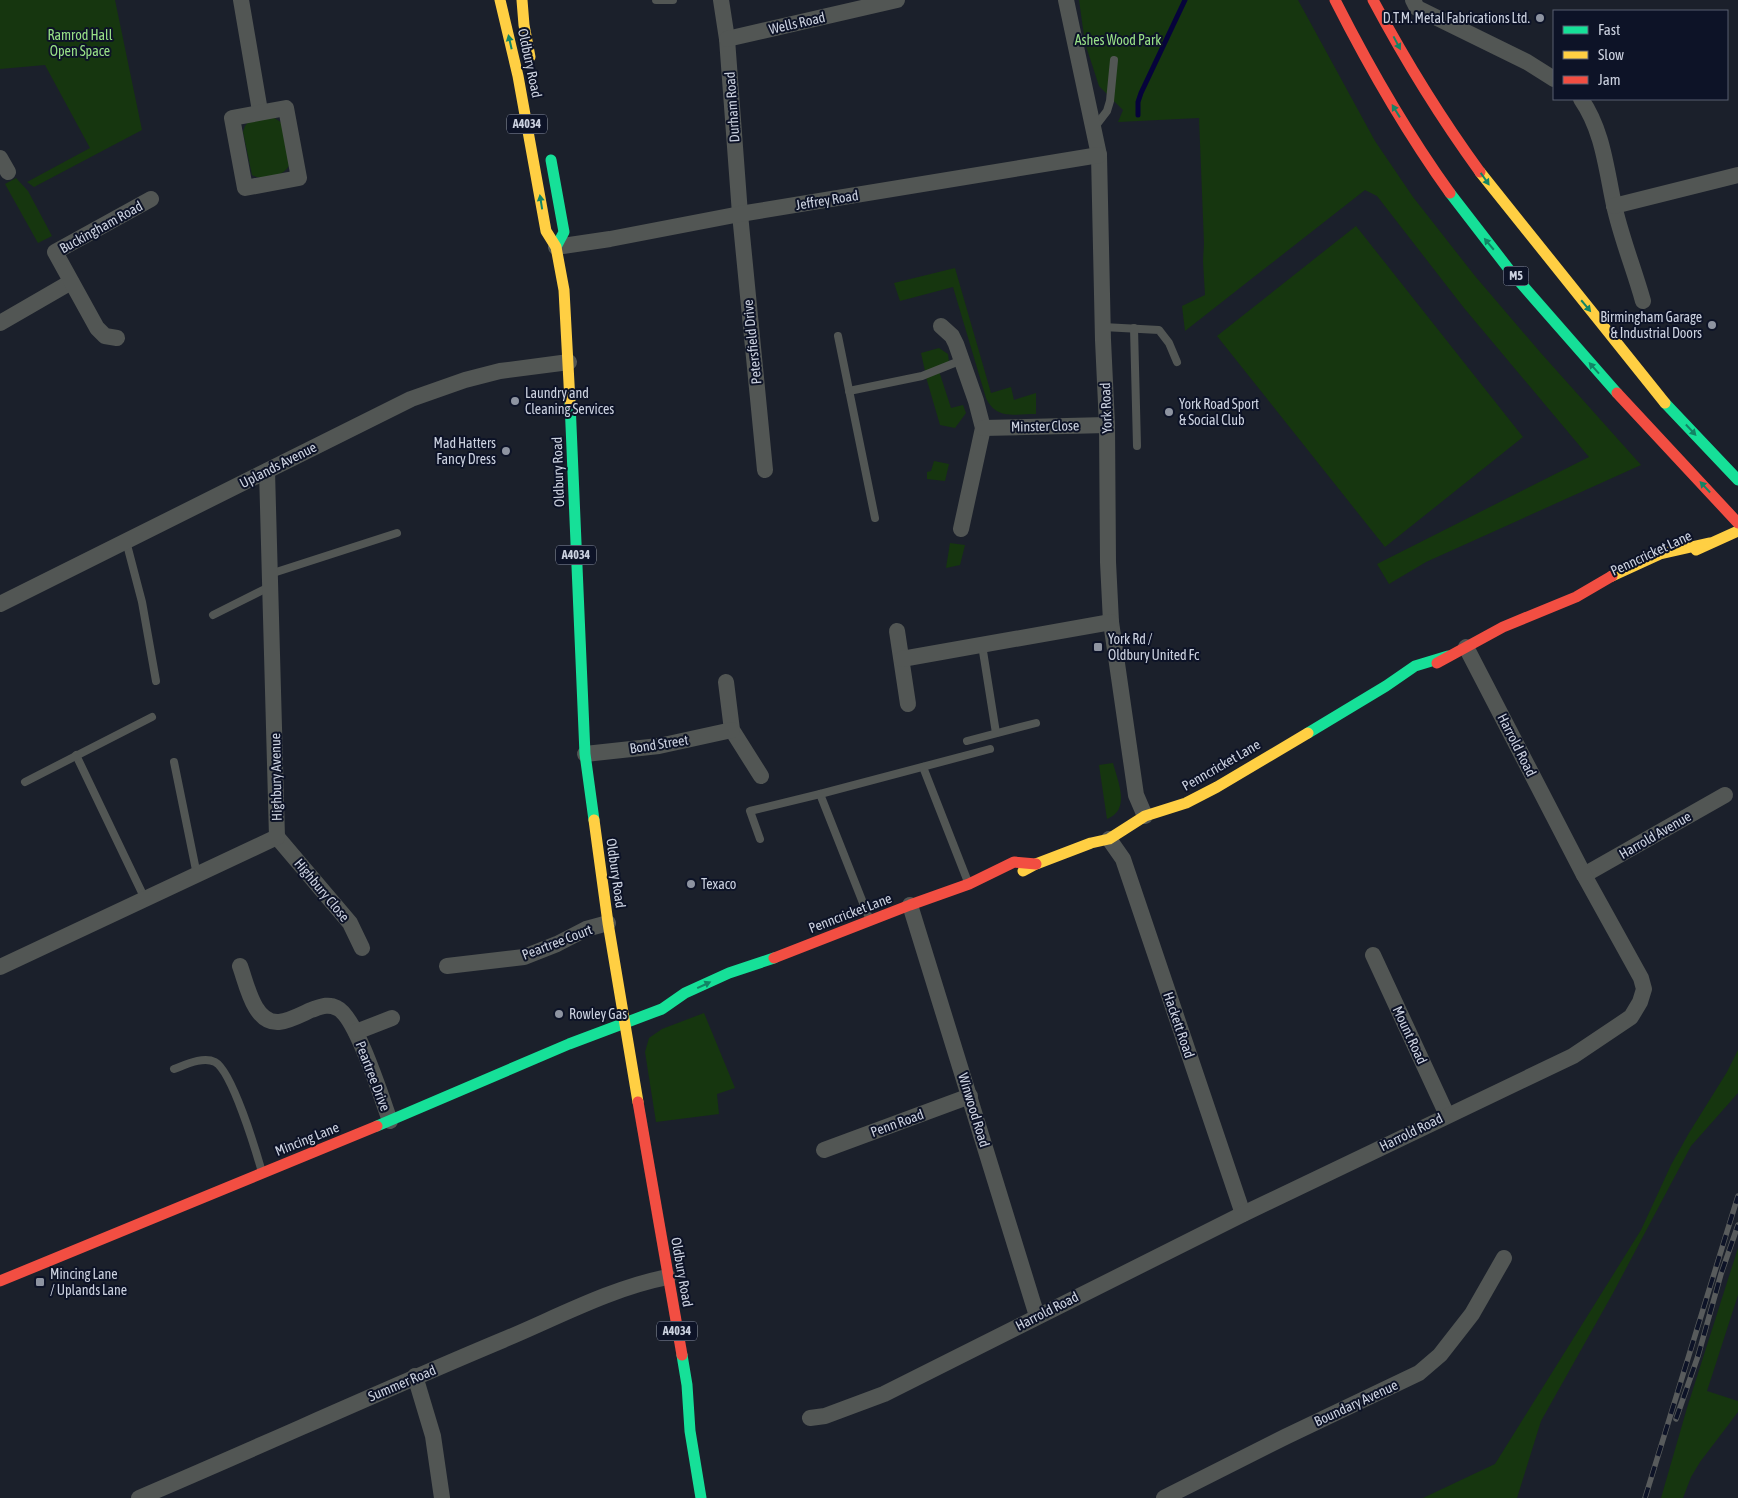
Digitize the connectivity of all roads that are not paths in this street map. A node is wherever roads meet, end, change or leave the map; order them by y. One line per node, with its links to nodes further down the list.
1 (241, 0): 17 (street)
2 (500, 0): 25 (main road, Oldbury Road / A4034, one-way to 2)
3 (522, 0): 14 (main road, Oldbury Road)
4 (656, 0): 5 (lane)
5 (673, 0)
6 (721, 0): 12 (street, Durham Road)
7 (896, 0): 12 (street, Wells Road)
8 (1066, 0): 18 (street, York Road)
9 (1335, 0): 45 (main road, M5, one-way to 9)
10 (1374, 0): 43 (main road, M5, one-way to 43)
11 (1413, 0): 15 (street)
12 (727, 39): 24 (street, Durham Road)
13 (1114, 60): 18 (lane)
14 (532, 66)
15 (1553, 78)
16 (1582, 100): 23 (street)
17 (260, 112): 17 (street)
18 (1094, 128): 20 (street, York Road)
19 (548, 150): 25 (main road, Oldbury Road / A4034)
20 (1099, 155): 24 (street, Jeffrey Road); 30 (street, York Road)
21 (1738, 175): 23 (street)
22 (151, 199): 26 (street, Buckingham Road)
23 (1614, 206): 27 (street)
24 (740, 214): 25 (street, Jeffrey Road); 41 (street, Petersfield Drive)
25 (556, 247): 35 (main road, Oldbury Road / A4034)
26 (71, 282): 28 (street); 33 (street, Buckingham Road)
27 (1643, 301)
28 (0, 323)
29 (940, 326): 34 (street)
30 (1103, 327): 31 (lane); 38 (street, York Road)
31 (1134, 328): 36 (lane); 40 (lane)
32 (838, 336): 37 (lane)
33 (116, 338)
34 (962, 360): 37 (lane); 39 (street)
35 (569, 362): 42 (street, Uplands Avenue); 71 (main road, Oldbury Road / A4034)
36 (1177, 362)
37 (849, 391): 44 (lane)
38 (1107, 425): 39 (street, Minster Close); 57 (street, York Road)
39 (983, 428): 46 (street)
40 (1137, 446)
41 (765, 470)
42 (268, 471): 49 (street, Uplands Avenue); 52 (street, Highbury Avenue)
43 (1738, 480)
44 (875, 518)
45 (1738, 522)
46 (961, 529)
47 (1738, 531): 50 (main road, Penncricket Lane)
48 (397, 533): 52 (lane)
49 (126, 541): 55 (street, Uplands Avenue); 62 (lane)
50 (1709, 543): 51 (main road, Penncricket Lane); 54 (main road, Penncricket Lane)
51 (1675, 562)
52 (271, 580): 56 (lane); 80 (street, Highbury Avenue)
53 (1619, 586): 54 (main road, Penncricket Lane)
54 (1576, 597): 60 (main road, Penncricket Lane)
55 (0, 604)
56 (213, 615)
57 (1112, 622): 59 (street); 79 (street, York Road)
58 (897, 631): 61 (street)
59 (982, 645): 61 (street); 68 (lane)
60 (1466, 647): 79 (main road, Penncricket Lane); 84 (street, Harrold Road)
61 (902, 659): 64 (street)
62 (156, 681)
63 (726, 682): 67 (street)
64 (908, 704)
65 (152, 717): 72 (lane)
66 (1036, 724): 68 (lane)
67 (732, 730): 71 (street, Bond Street); 75 (street)
68 (996, 733): 69 (lane)
69 (967, 741)
70 (990, 749): 74 (lane)
71 (585, 754): 89 (main road, Oldbury Road / A4034)
72 (76, 756): 76 (lane); 86 (lane)
73 (174, 762): 83 (lane)
74 (923, 768): 77 (lane); 85 (lane)
75 (761, 776)
76 (25, 782)
77 (820, 794): 81 (lane); 88 (lane)
78 (1725, 795): 84 (street, Harrold Avenue)
79 (1145, 816): 82 (main road, Penncricket Lane)
80 (277, 837): 83 (street, Highbury Avenue); 90 (street, Highbury Close)
81 (760, 839)
82 (1109, 839): 85 (main road, Penncricket Lane); 108 (street, Hackett Road)
83 (197, 875): 86 (street, Highbury Avenue)
84 (1584, 875): 104 (street, Harrold Road)
85 (969, 884): 87 (main road, Penncricket Lane)
86 (145, 899): 95 (street, Highbury Avenue)
87 (910, 905): 88 (main road, Penncricket Lane); 103 (street, Winwood Road)
88 (871, 921): 92 (main road, Penncricket Lane)
89 (608, 923): 94 (street, Peartree Court); 100 (main road, Oldbury Road / A4034)
90 (362, 948)
91 (1373, 955): 104 (street, Mount Road)
92 (770, 960): 96 (main road, Penncricket Lane); 98 (main road, Penncricket Lane, one-way to 92)
93 (240, 966): 101 (street, Peartree Drive)
94 (447, 966)
95 (0, 967)
96 (730, 985)
97 (699, 999): 98 (main road, Penncricket Lane)
98 (662, 1009): 100 (main road, Penncricket Lane)
99 (392, 1018): 101 (street, Peartree Drive)
100 (624, 1023): 105 (main road, Mincing Lane); 110 (main road, Oldbury Road / A4034)
101 (356, 1032): 105 (street, Peartree Drive)
102 (174, 1068): 107 (lane)
103 (970, 1096): 106 (street, Penn Road); 112 (street, Winwood Road)
104 (1447, 1115): 108 (street, Harrold Road)
105 (390, 1121): 107 (main road, Mincing Lane)
106 (824, 1150)
107 (263, 1174): 111 (main road, Mincing Lane)
108 (1243, 1214): 112 (street, Harrold Road)
109 (1504, 1258): 119 (street, Boundary Avenue)
110 (668, 1277): 113 (street, Summer Road); 118 (main road, Oldbury Road / A4034)
111 (0, 1281)
112 (1037, 1316): 114 (street, Harrold Road)
113 (415, 1376): 115 (street, Summer Road); 117 (street)
114 (810, 1418)
115 (156, 1494): 116 (street, Summer Road)
116 (139, 1498)
117 (442, 1498)
118 (701, 1498)
119 (1164, 1498)

